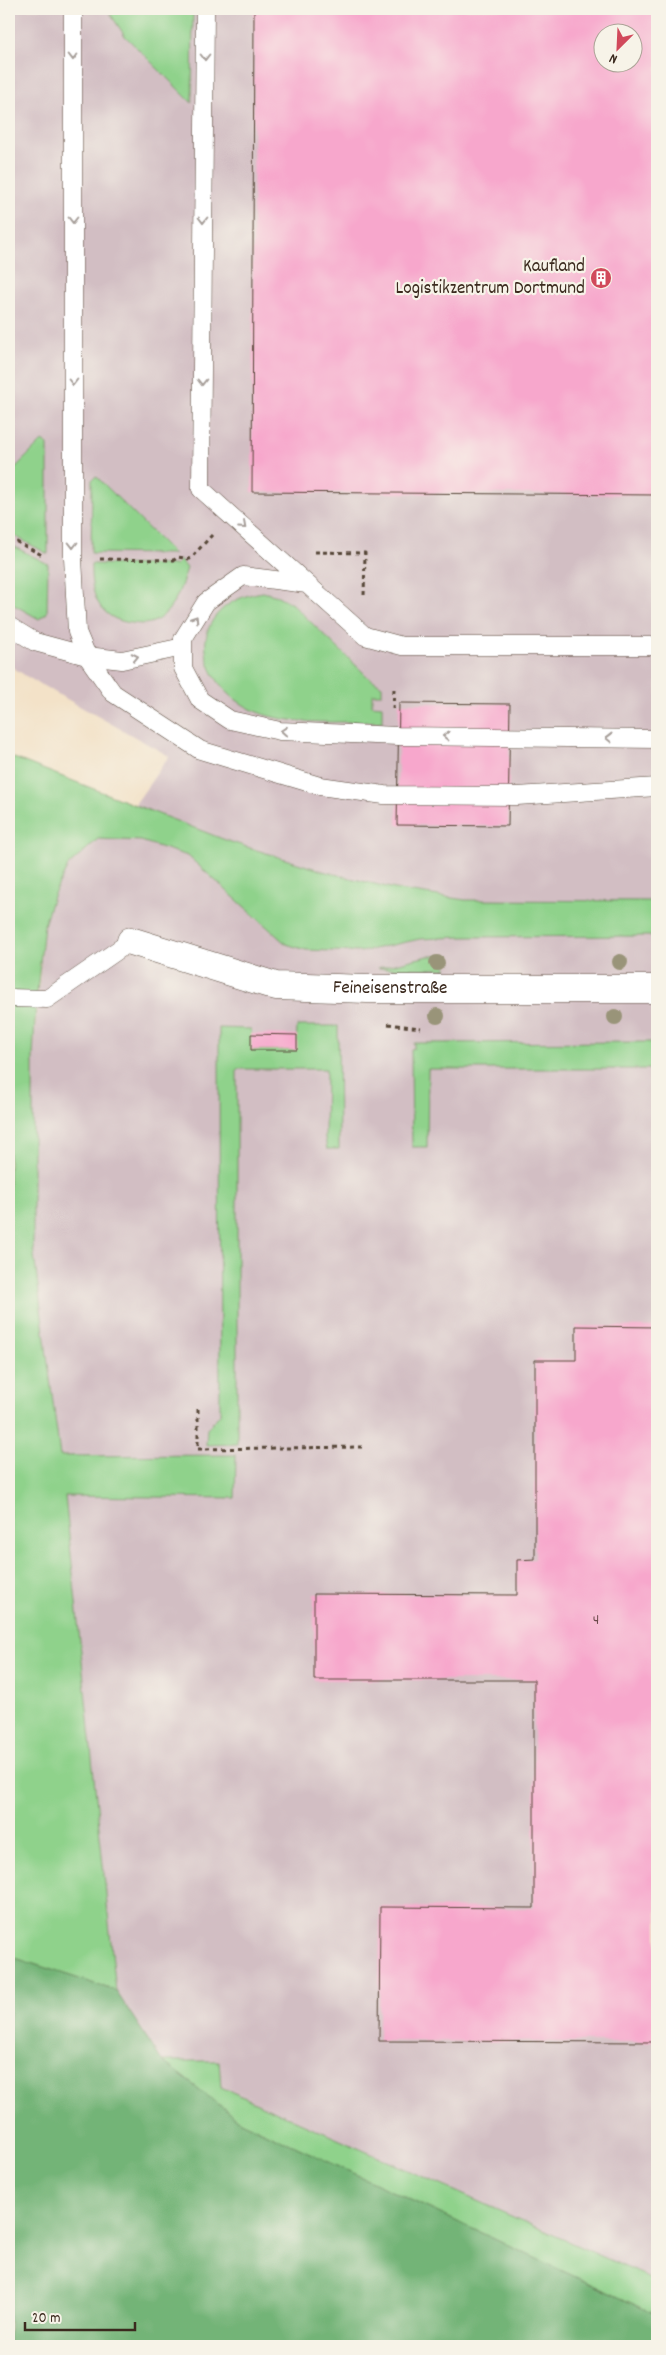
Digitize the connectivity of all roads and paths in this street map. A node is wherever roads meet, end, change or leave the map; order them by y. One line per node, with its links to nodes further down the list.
1 (73, 9): 13 (lane, one-way to 13)
2 (205, 9): 8 (lane, one-way to 8)
3 (218, 529): 7 (path)
4 (9, 538): 6 (path)
5 (305, 552): 9 (path)
6 (47, 558)
7 (90, 559)
8 (307, 584): 11 (lane); 12 (lane, one-way to 8)
9 (364, 600)
10 (9, 626): 13 (lane)
11 (657, 646)
12 (183, 647): 13 (lane, one-way to 12); 14 (lane, one-way to 12)
13 (87, 656): 15 (lane)
14 (657, 739)
15 (657, 787)
16 (131, 941): 17 (street, Feineisenstraße); 18 (lane)
17 (657, 989)
18 (9, 998)
19 (198, 1409): 20 (path)
20 (364, 1447)

